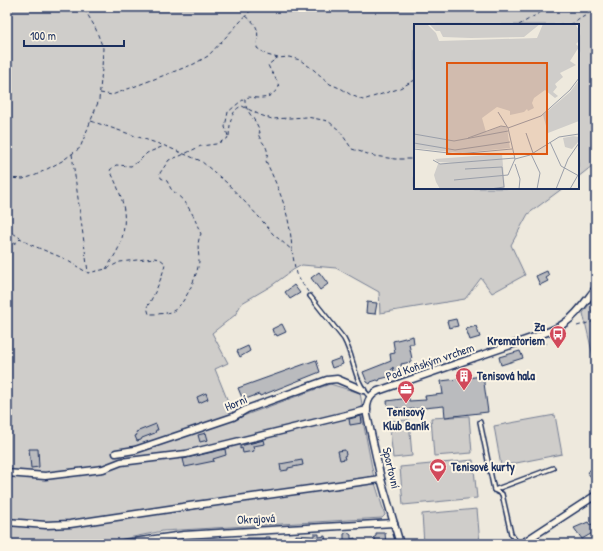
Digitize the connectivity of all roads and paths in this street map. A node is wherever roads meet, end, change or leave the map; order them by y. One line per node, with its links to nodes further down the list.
1 (83, 7): 10 (path)
2 (254, 7): 5 (path)
3 (544, 7): 6 (path)
4 (596, 9): 7 (path)
5 (246, 16): 8 (path); 10 (path)
6 (521, 24)
7 (572, 24)
8 (278, 58): 9 (path); 11 (path)
9 (414, 80)
10 (100, 93): 13 (path)
11 (245, 98): 12 (path); 14 (path)
12 (246, 108): 14 (path); 18 (path); 23 (path)
13 (91, 121): 15 (path); 16 (path)
14 (228, 136): 17 (path)
15 (165, 146): 17 (path); 24 (path)
16 (72, 153): 19 (path); 25 (path)
17 (184, 154): 23 (path); 24 (path)
18 (414, 159)
19 (7, 178)
20 (7, 229): 21 (path)
21 (21, 238): 22 (path); 25 (path)
22 (7, 247)
23 (292, 250): 27 (path)
24 (106, 269): 25 (path)
25 (88, 273)
26 (596, 288): 32 (street, Pod Koňským vrchem)
27 (310, 296): 31 (lane)
28 (596, 304): 29 (path)
29 (596, 322): 30 (path)
30 (577, 326)
31 (363, 390): 32 (lane); 35 (street, Horní)
32 (370, 397): 33 (street, Sportovní)
33 (367, 410): 37 (street); 38 (street, Sportovní)
34 (480, 422): 39 (lane)
35 (116, 453)
36 (553, 468): 39 (lane)
37 (7, 473)
38 (381, 479): 41 (street); 42 (street, Sportovní)
39 (494, 490): 45 (lane)
40 (596, 495): 46 (street)
41 (7, 522)
42 (394, 523): 43 (street, Okrajová); 44 (street, Sportovní)
43 (119, 544)
44 (400, 544)
45 (518, 544)
46 (521, 544)

